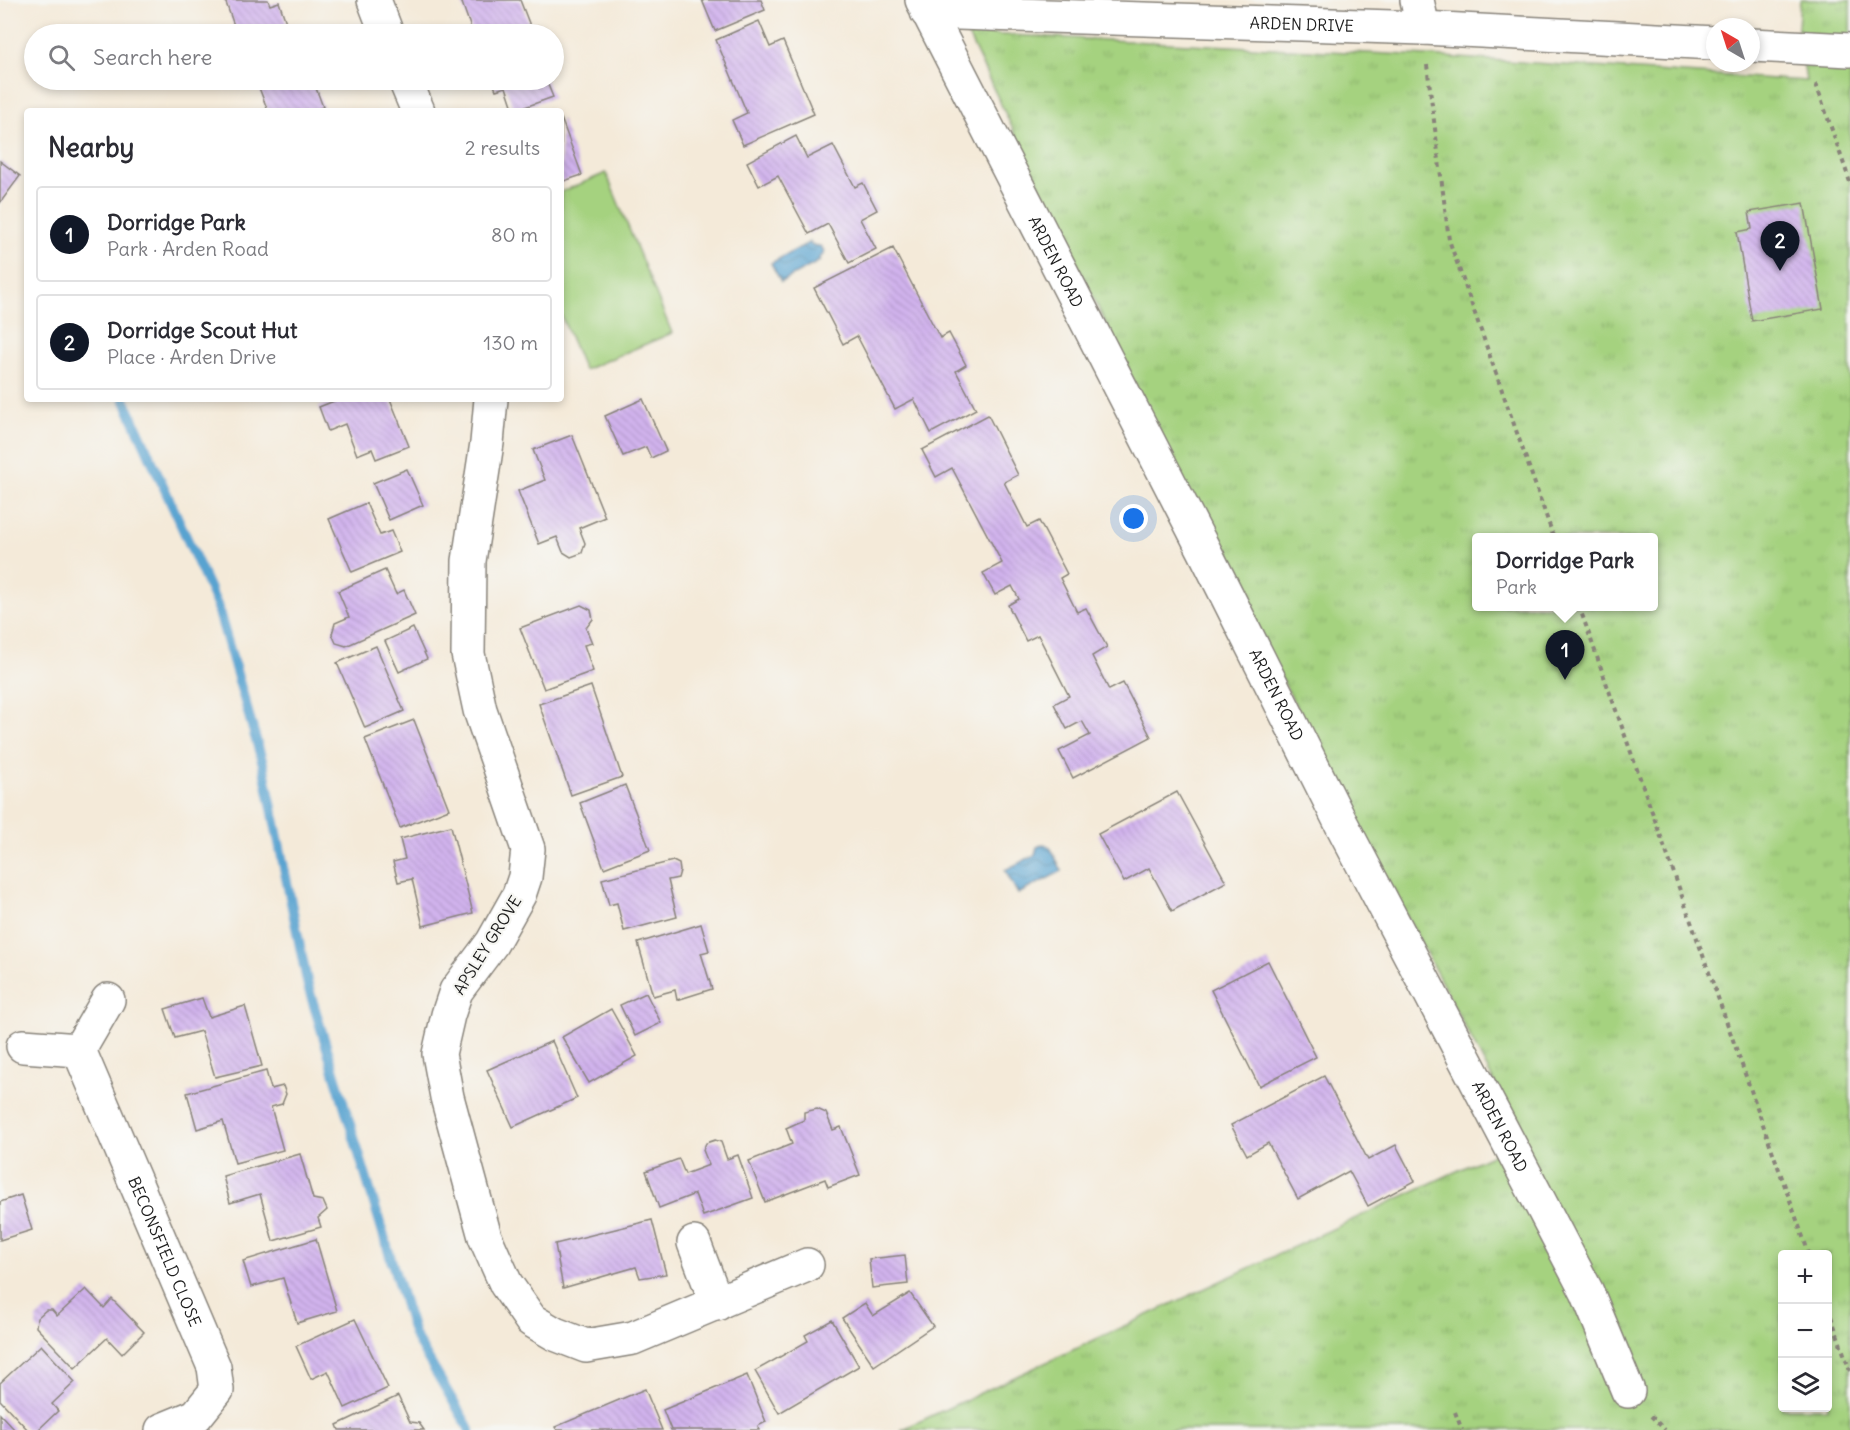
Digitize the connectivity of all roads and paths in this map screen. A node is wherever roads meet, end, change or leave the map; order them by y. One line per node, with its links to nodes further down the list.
1 (374, 0): 4 (street)
2 (925, 6): 3 (street, ARDEN DRIVE); 24 (street, ARDEN ROAD)
3 (1420, 14): 5 (street, ARDEN DRIVE); 13 (path)
4 (383, 24)
5 (1706, 42)
6 (1760, 46): 7 (street)
7 (1804, 48): 8 (street); 11 (path)
8 (1850, 50)
9 (409, 90): 10 (street)
10 (417, 108)
11 (1850, 182)
12 (491, 402): 21 (street, APSLEY GROVE)
13 (1553, 533)
14 (1581, 611): 19 (path)
15 (108, 1000): 17 (street)
16 (23, 1046): 17 (street)
17 (79, 1050): 26 (street, BECONSFIELD CLOSE)
18 (694, 1243): 21 (street)
19 (1808, 1250)
20 (807, 1265): 21 (street, APSLEY GROVE)
21 (717, 1304)
22 (1832, 1322): 23 (path)
23 (1850, 1371)
24 (1628, 1391)
25 (1455, 1412): 27 (path)
26 (162, 1430)
27 (1462, 1430)

